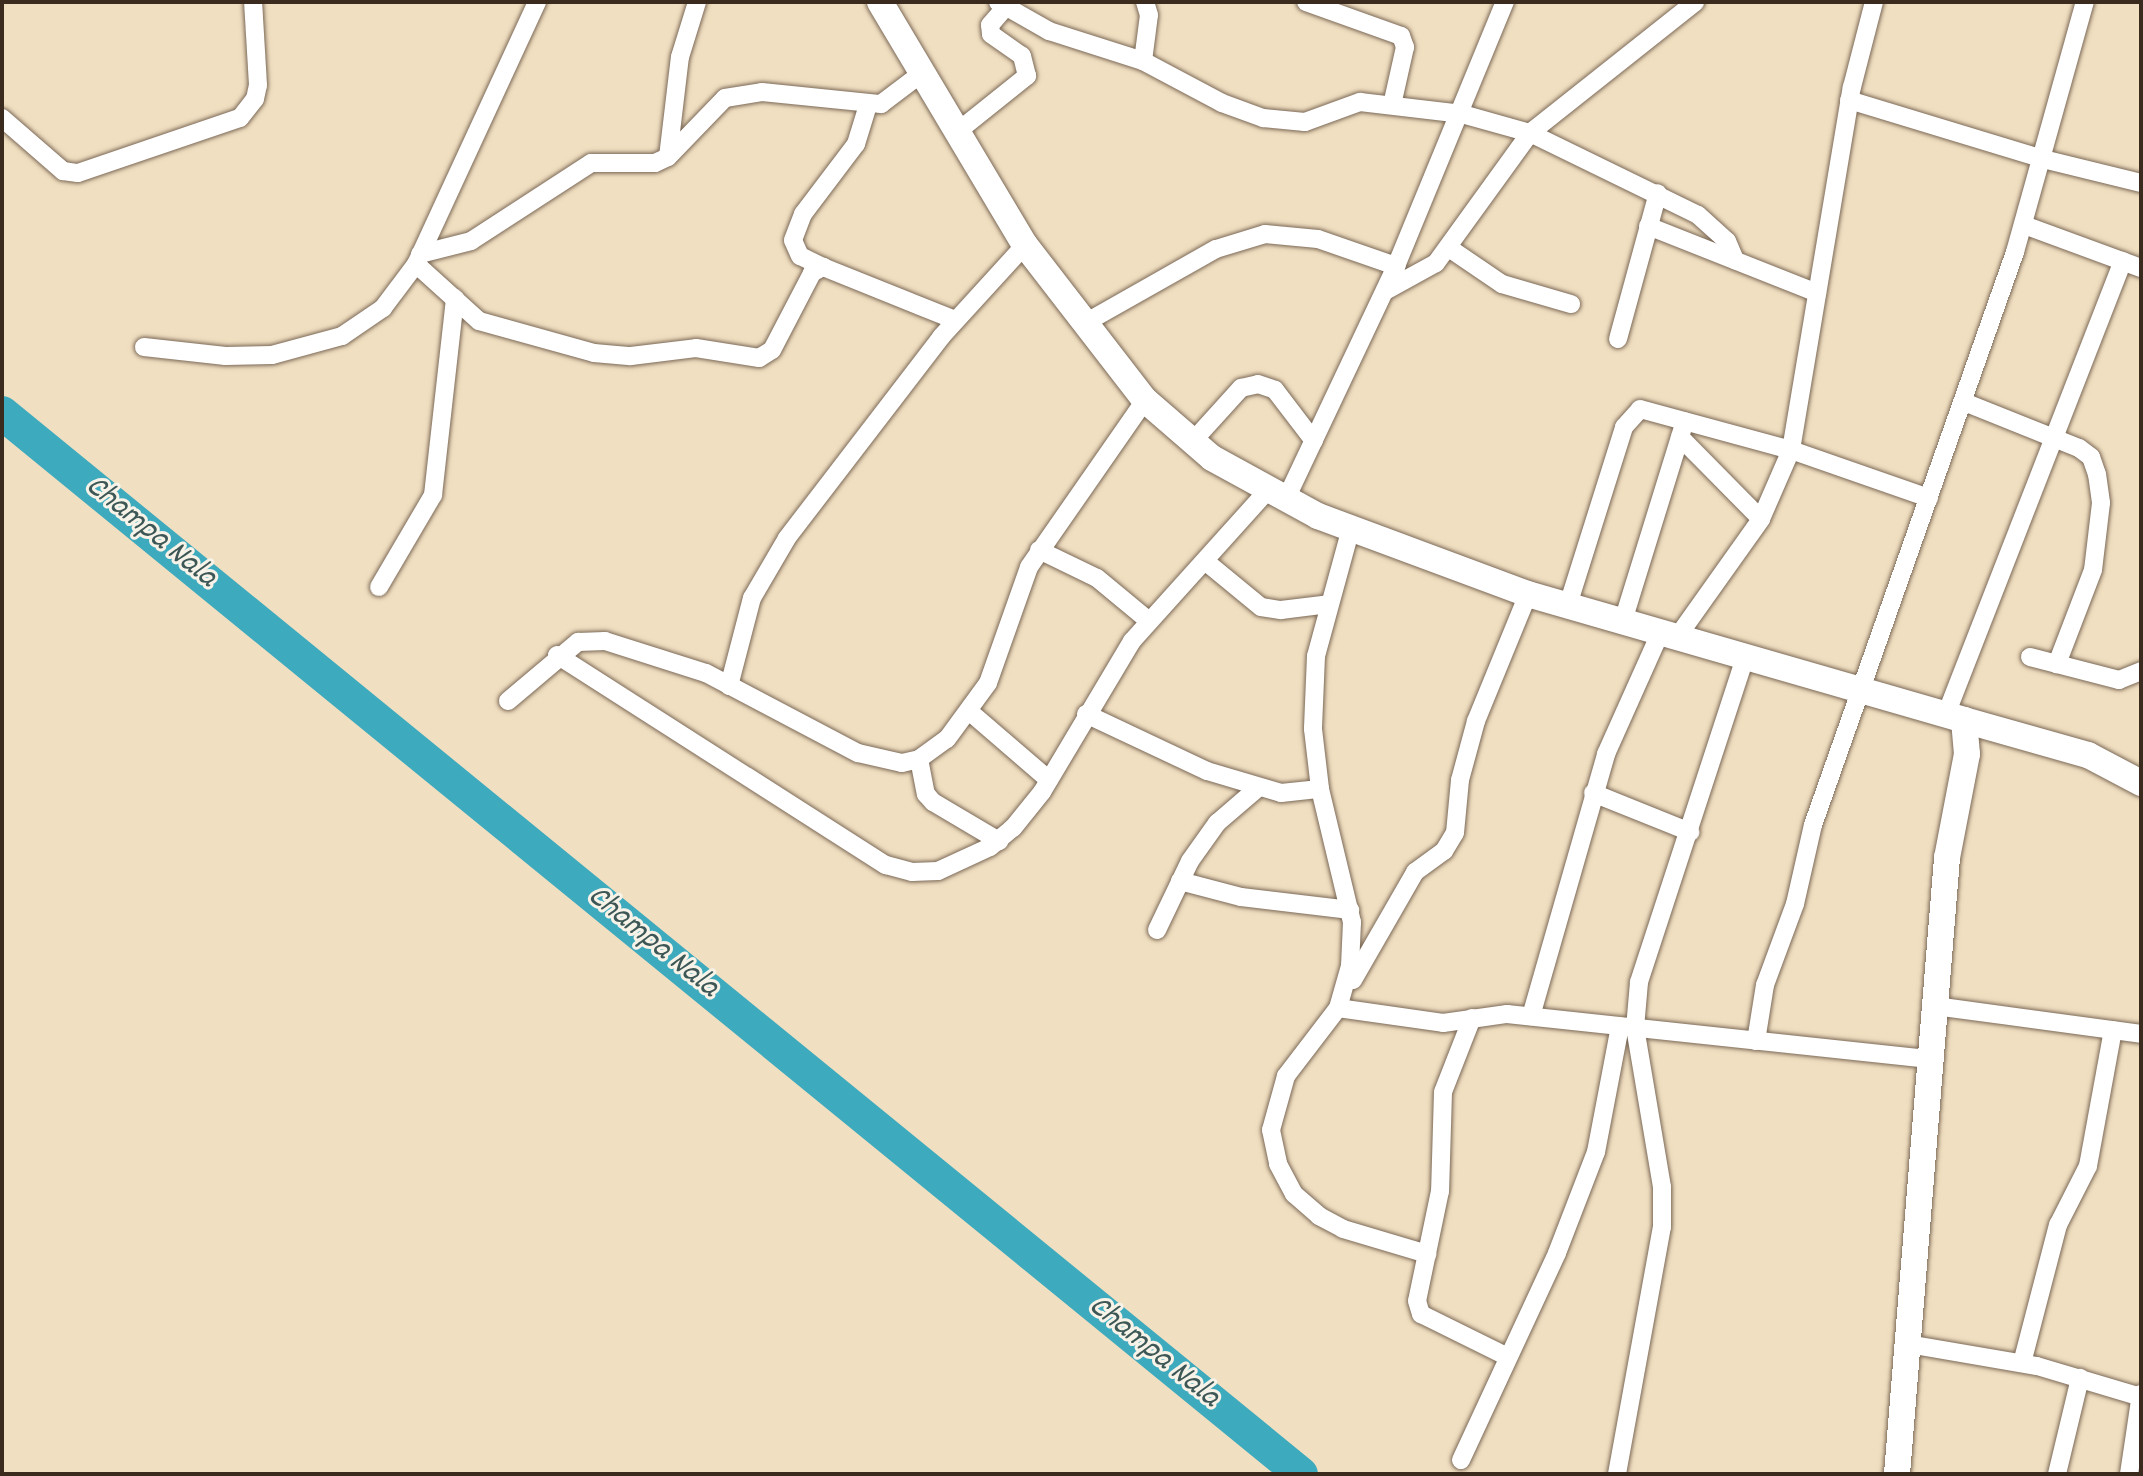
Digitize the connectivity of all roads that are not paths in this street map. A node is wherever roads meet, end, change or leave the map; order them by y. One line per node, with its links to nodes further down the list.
1 (253, 2): 18 (street)
2 (537, 2): 29 (street)
3 (697, 2): 21 (street)
4 (880, 2): 13 (main road)
5 (1145, 2): 12 (street)
6 (1306, 2): 16 (street)
7 (1505, 2): 17 (street)
8 (1695, 2): 20 (street)
9 (1874, 2): 14 (street)
10 (2085, 2): 22 (street)
11 (1002, 5): 12 (street); 19 (street)
12 (1143, 61): 16 (street)
13 (922, 73): 15 (street); 19 (main road)
14 (1849, 100): 22 (street); 35 (street)
15 (868, 105): 21 (street); 33 (street)
16 (1392, 105): 17 (street)
17 (1462, 114): 20 (street); 32 (street)
18 (2, 118)
19 (957, 132): 27 (main road)
20 (1530, 133): 24 (street); 28 (street)
21 (668, 157): 29 (street)
22 (2043, 159): 23 (street); 25 (street)
23 (2141, 183)
24 (1658, 193): 26 (street); 30 (street)
25 (2024, 225): 31 (street); 43 (street)
26 (1648, 226): 30 (street); 40 (street)
27 (1025, 245): 38 (street); 39 (main road)
28 (1449, 248): 34 (street); 37 (street)
29 (418, 259): 36 (street); 41 (street)
30 (1735, 260): 35 (street)
31 (2132, 265): 45 (street)
32 (1396, 266): 34 (street); 39 (street)
33 (823, 267): 36 (street); 38 (street)
34 (1385, 291): 47 (street)
35 (1817, 293): 48 (street)
36 (455, 298): 55 (street)
37 (1571, 304)
38 (955, 320): 67 (street)
39 (1085, 323): 42 (main road)
40 (1618, 339)
41 (144, 347)
42 (1145, 400): 46 (main road); 53 (street)
43 (1964, 402): 45 (street); 50 (street)
44 (1683, 429): 48 (street); 51 (street); 58 (street); 60 (street)
45 (2054, 438): 65 (street); 72 (street)
46 (1193, 441): 47 (street); 49 (main road)
47 (1314, 441): 49 (street)
48 (1791, 450): 50 (street); 51 (street)
49 (1278, 494): 52 (main road); 54 (street)
50 (1929, 498): 68 (street)
51 (1761, 519): 61 (street)
52 (1351, 528): 56 (main road); 57 (street)
53 (1039, 550): 59 (street); 70 (street)
54 (1205, 561): 57 (street); 59 (street)
55 (379, 587)
56 (1528, 594): 58 (main road); 84 (street)
57 (1329, 604): 77 (street)
58 (1568, 605): 60 (main road)
59 (1149, 621): 71 (street)
60 (1623, 621): 61 (main road)
61 (1669, 633): 63 (main road); 78 (street)
62 (557, 655): 67 (street); 69 (street); 80 (street)
63 (1746, 655): 68 (main road); 79 (street)
64 (2030, 657): 65 (street)
65 (2057, 664): 66 (street)
66 (2141, 671)
67 (729, 686): 73 (street)
68 (1860, 687): 72 (main road); 92 (street)
69 (508, 701)
70 (970, 712): 73 (street); 74 (street)
71 (1086, 714): 74 (street); 76 (street)
72 (1955, 716): 75 (main road); 85 (main road)
73 (919, 759): 80 (street)
74 (1049, 780): 80 (street)
75 (2141, 783)
76 (1259, 787): 77 (street); 81 (street)
77 (1320, 789): 82 (street)
78 (1593, 793): 79 (street); 87 (street)
79 (1690, 832): 89 (street)
80 (999, 841)
81 (1180, 881): 82 (street); 83 (street)
82 (1350, 910): 84 (street)
83 (1157, 930)
84 (1347, 990): 86 (street)
85 (1935, 1006): 90 (street); 93 (main road)
86 (1338, 1008): 88 (street); 94 (street)
87 (1531, 1016): 88 (street); 89 (street)
88 (1472, 1018): 94 (street)
89 (1628, 1027): 92 (street); 96 (street); 101 (street)
90 (2113, 1030): 91 (street); 97 (street)
91 (2141, 1034)
92 (1756, 1041): 93 (street)
93 (1930, 1059): 95 (main road)
94 (1427, 1254): 96 (street)
95 (1908, 1344): 97 (street); 102 (main road)
96 (1508, 1357): 100 (street)
97 (2022, 1363): 98 (street)
98 (2080, 1378): 99 (street); 103 (street)
99 (2141, 1396): 104 (street)
100 (1461, 1460)
101 (1617, 1474)
102 (1897, 1474)
103 (2057, 1474)
104 (2129, 1474)

